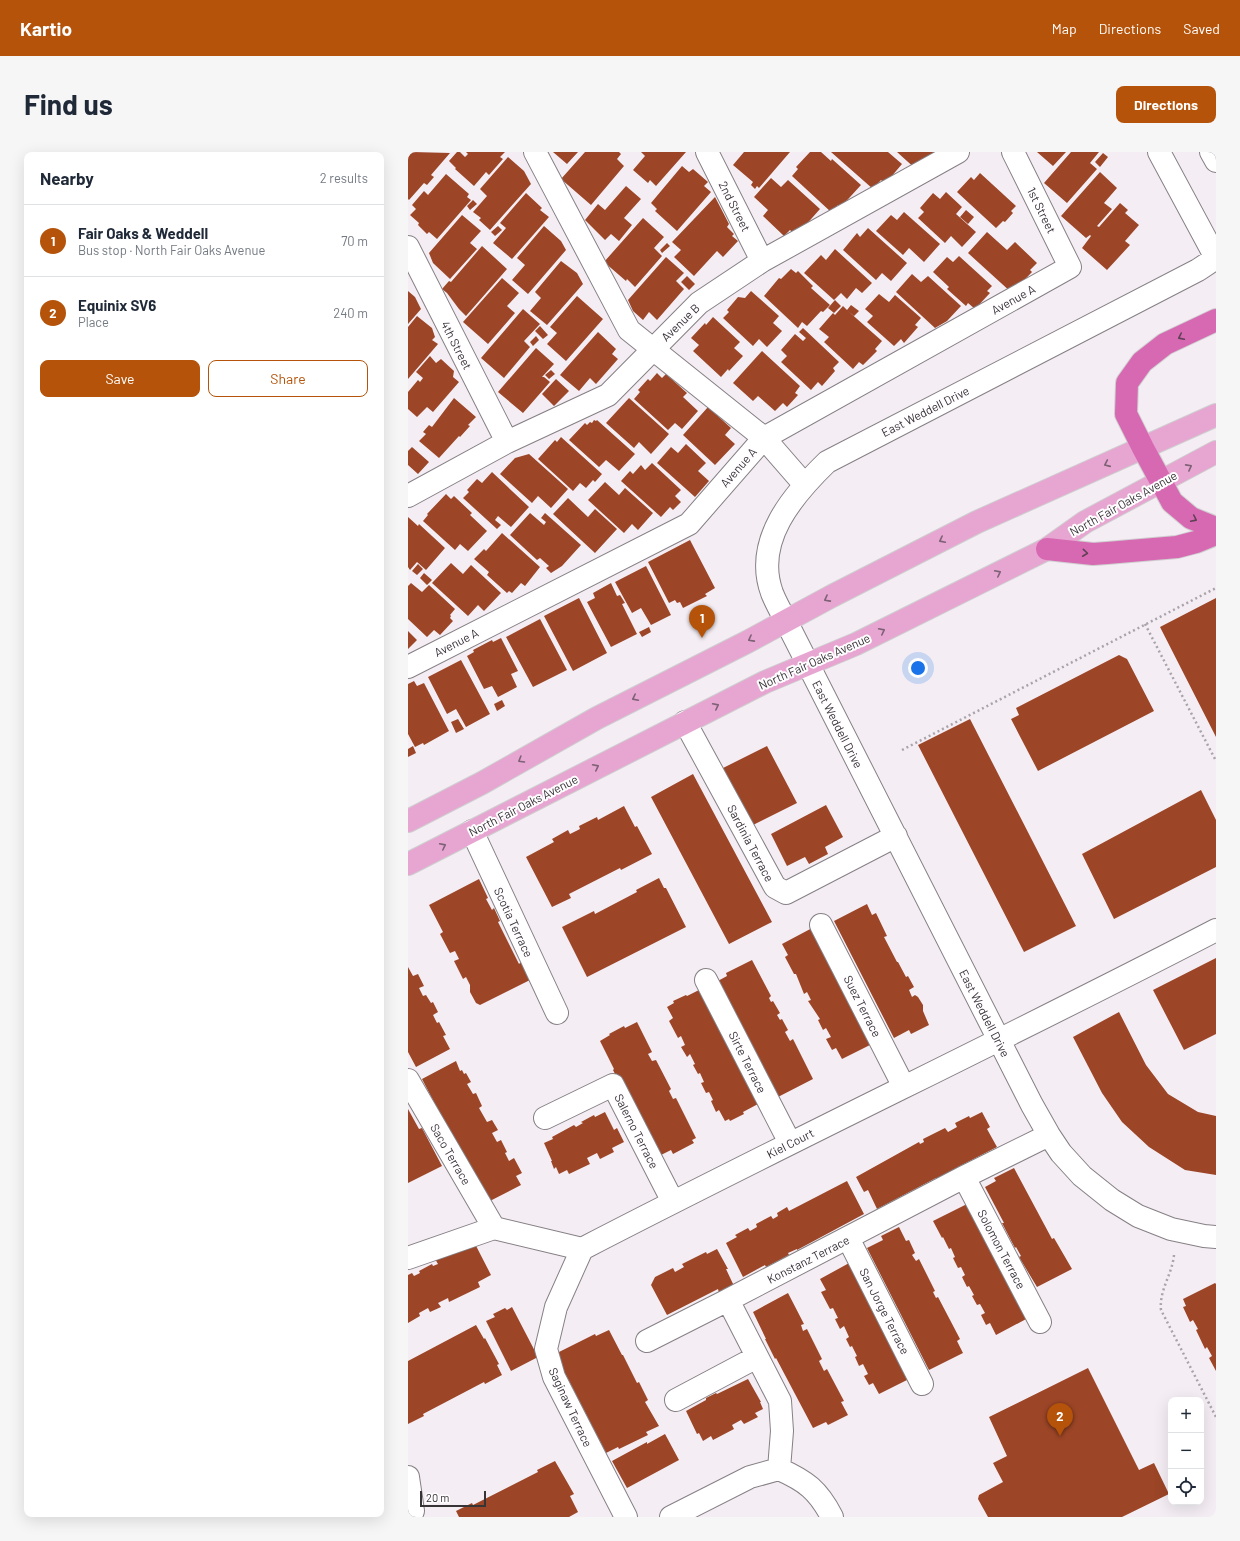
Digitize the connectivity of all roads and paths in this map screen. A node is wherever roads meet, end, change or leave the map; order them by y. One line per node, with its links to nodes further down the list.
1 (536, 152): 13 (street)
2 (707, 152): 10 (street, 2nd Street)
3 (958, 152): 10 (street, Avenue B)
4 (1014, 152): 11 (street, 1st Street)
5 (1159, 152): 9 (street)
6 (1211, 152): 7 (street)
7 (1216, 161)
8 (408, 247): 16 (street, 4th Street)
9 (1216, 258): 20 (street, East Weddell Drive)
10 (762, 261): 13 (street, Avenue B)
11 (1070, 267): 15 (street, Avenue A)
12 (1216, 320): 17 (highway, one-way to 17)
13 (653, 348): 15 (street); 16 (street, Avenue B)
14 (1216, 415): 17 (main road)
15 (764, 438): 20 (street); 29 (street, Avenue A)
16 (507, 442): 21 (street, Avenue B)
17 (1143, 448): 19 (highway); 26 (main road, one-way to 26)
18 (1216, 452): 19 (main road, North Fair Oaks Avenue, one-way to 18)
19 (1160, 482): 22 (highway, one-way to 22); 24 (main road, North Fair Oaks Avenue)
20 (804, 484): 26 (street, East Weddell Drive)
21 (408, 496)
22 (1216, 528)
23 (1216, 534): 24 (highway, one-way to 23)
24 (1046, 549): 28 (main road, North Fair Oaks Avenue, one-way to 24)
25 (1216, 588): 27 (path)
26 (786, 621): 28 (street, East Weddell Drive); 33 (main road, one-way to 33)
27 (1145, 624): 31 (path); 32 (path)
28 (808, 664): 30 (main road, North Fair Oaks Avenue, one-way to 28); 35 (street, East Weddell Drive)
29 (408, 667)
30 (685, 722): 34 (main road, North Fair Oaks Avenue, one-way to 30); 35 (street, Sardinia Terrace)
31 (902, 750)
32 (1216, 761)
33 (408, 821)
34 (472, 831): 36 (main road, North Fair Oaks Avenue, one-way to 34); 40 (street, Scotia Terrace)
35 (896, 836): 41 (street, East Weddell Drive)
36 (408, 864)
37 (821, 925): 43 (street, Suez Terrace)
38 (1216, 930): 41 (street, Kiel Court)
39 (706, 980): 46 (street, Sirte Terrace)
40 (557, 1013)
41 (999, 1040): 43 (street, Kiel Court); 45 (street, East Weddell Drive)
42 (408, 1080): 49 (street, Saco Terrace)
43 (904, 1087): 46 (street, Kiel Court)
44 (545, 1118): 48 (street, Salerno Terrace)
45 (1049, 1135): 47 (street, Konstanz Terrace); 50 (street, East Weddell Drive)
46 (790, 1143): 48 (street, Kiel Court)
47 (964, 1177): 51 (street, Konstanz Terrace); 56 (street, Solomon Terrace)
48 (672, 1202): 52 (street, Kiel Court)
49 (494, 1228): 52 (street); 54 (street)
50 (1216, 1237)
51 (848, 1238): 55 (street, Konstanz Terrace); 59 (street, San Jorge Terrace)
52 (582, 1249): 65 (street, Saginaw Terrace)
53 (1174, 1255): 61 (path)
54 (408, 1258)
55 (728, 1300): 57 (street, Konstanz Terrace); 58 (street)
56 (1040, 1322)
57 (647, 1341)
58 (757, 1357): 60 (street); 62 (street)
59 (922, 1384)
60 (676, 1400)
61 (1216, 1417)
62 (779, 1469): 66 (street); 67 (street)
63 (408, 1477): 64 (street)
64 (411, 1514)
65 (626, 1517)
66 (671, 1517)
67 (832, 1517)

